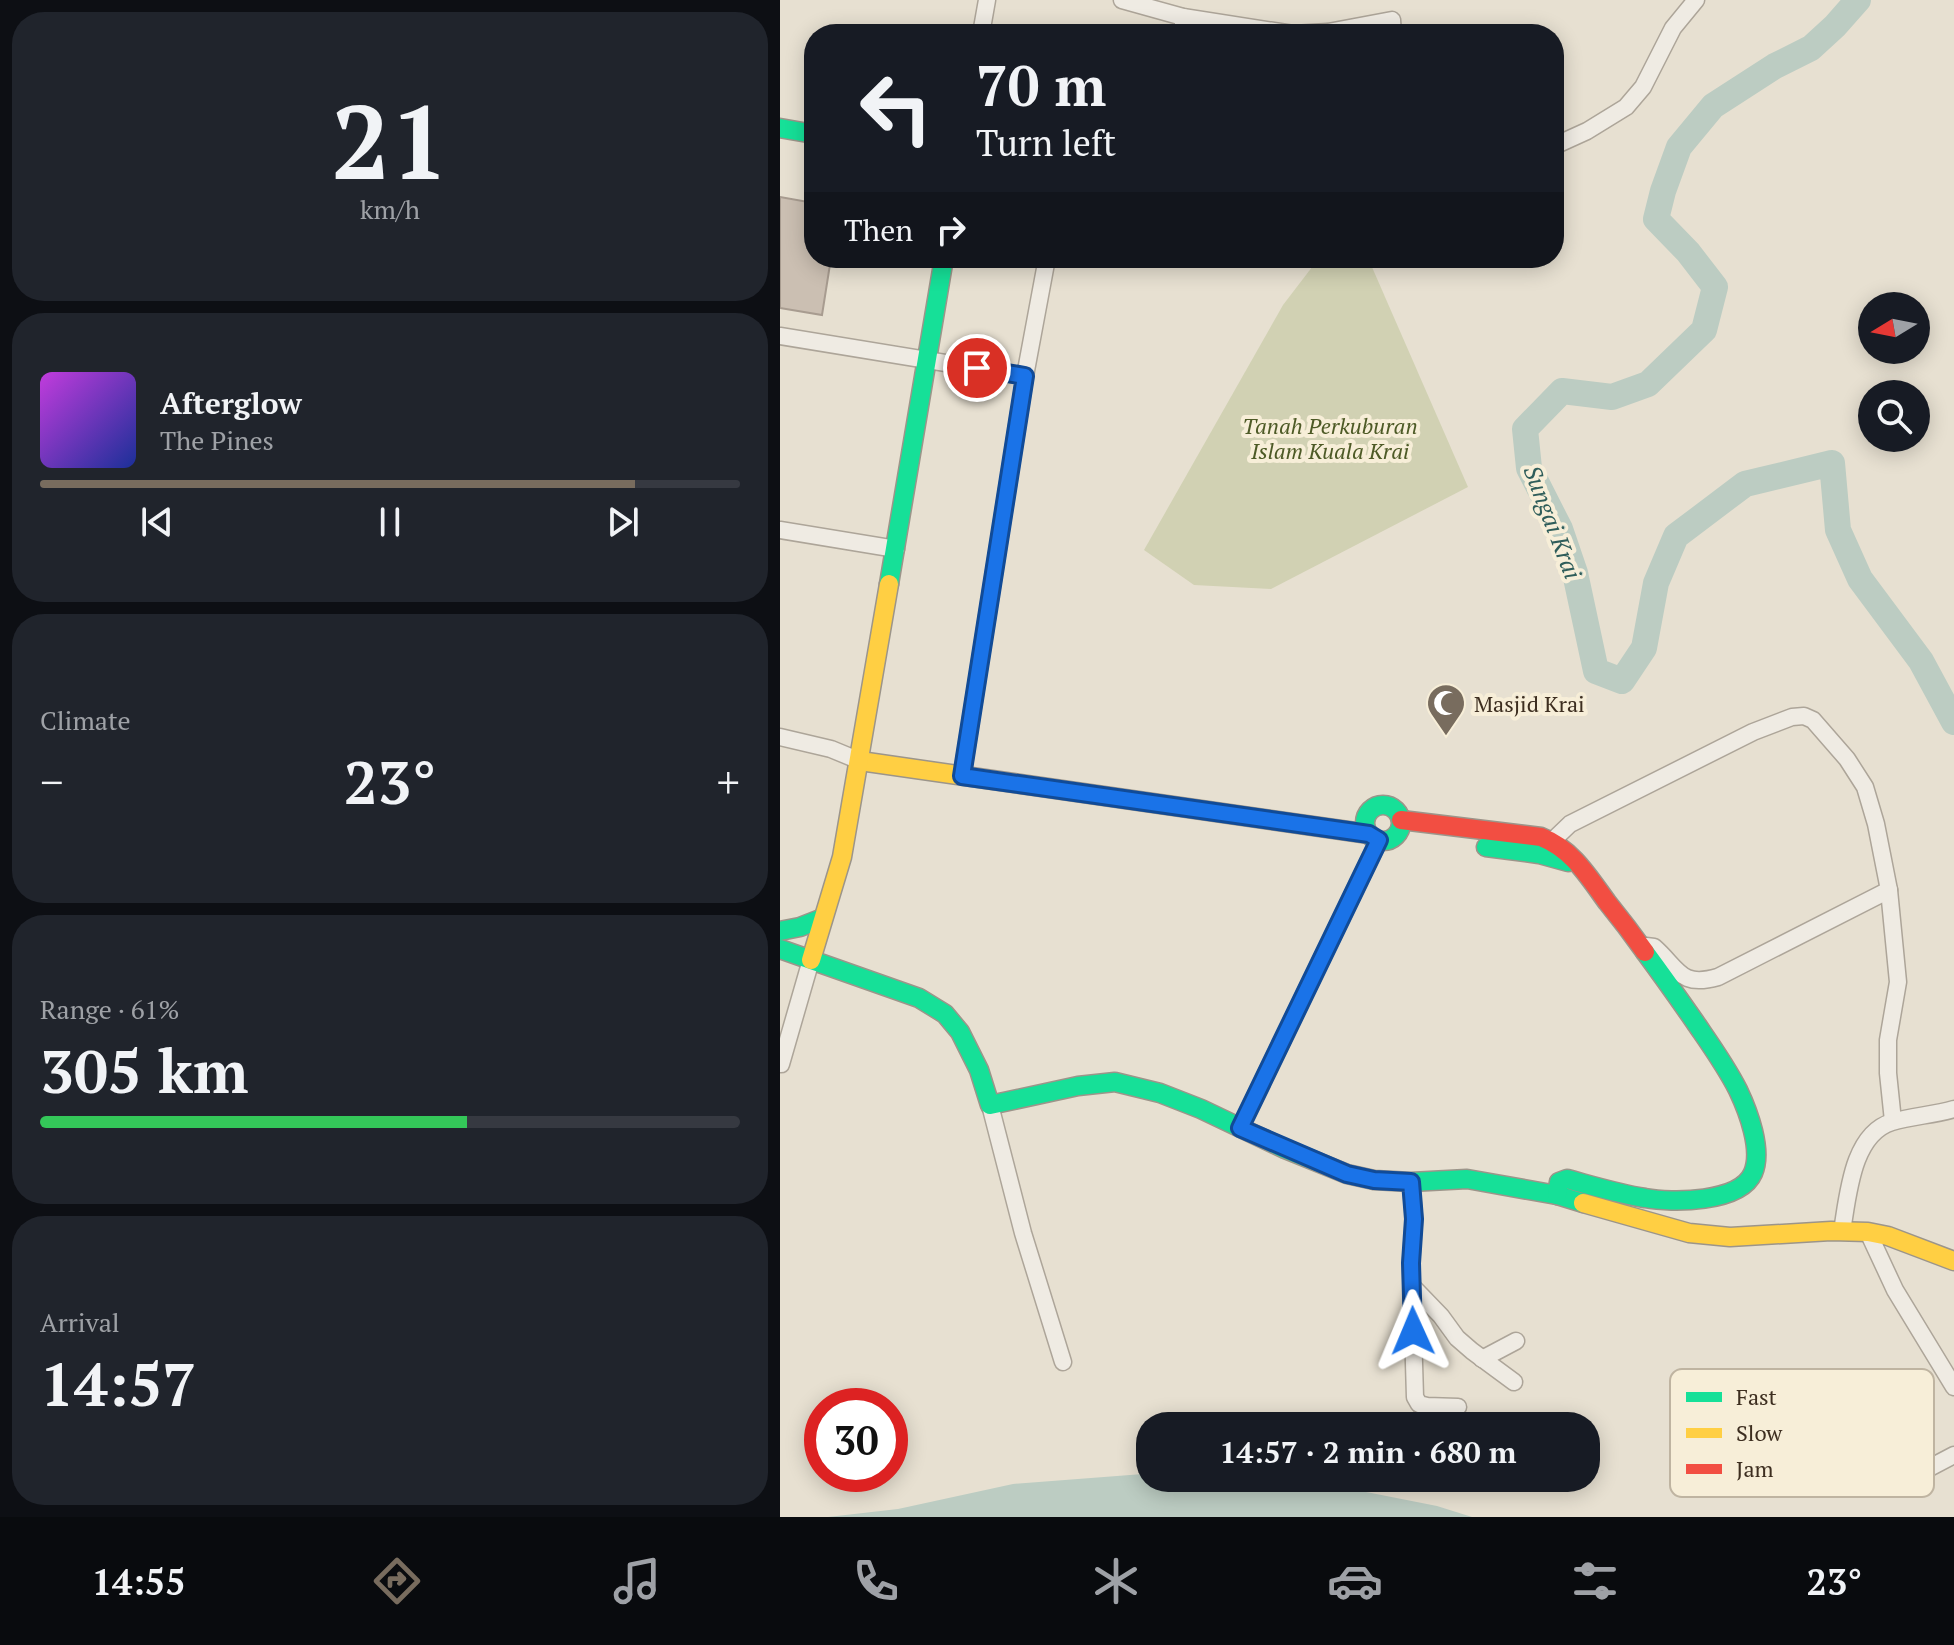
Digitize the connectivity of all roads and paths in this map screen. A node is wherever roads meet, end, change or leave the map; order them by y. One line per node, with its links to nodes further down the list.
1 (987, 0): 4 (street)
2 (1122, 0): 5 (street)
3 (1696, 0): 10 (street)
4 (983, 24)
5 (1181, 24)
6 (1371, 24): 7 (street)
7 (1392, 24)
8 (780, 128): 9 (street)
9 (804, 132)
10 (1564, 141)
11 (942, 268): 14 (street)
12 (1045, 268): 15 (street)
13 (780, 336): 14 (street)
14 (928, 360): 15 (street); 17 (street)
15 (1025, 376): 20 (street)
16 (780, 530): 17 (street)
17 (896, 549): 19 (street)
18 (780, 737): 19 (street)
19 (861, 753): 20 (street); 24 (street)
20 (963, 768): 21 (street)
21 (1382, 829): 22 (street); 33 (street)
22 (1545, 847): 23 (street); 26 (street)
23 (1889, 890): 26 (street); 32 (street)
24 (823, 918): 25 (street); 28 (street)
25 (780, 931)
26 (1642, 947): 35 (street)
27 (780, 949): 28 (street)
28 (811, 960): 29 (street); 30 (street)
29 (780, 1064)
30 (990, 1105): 33 (street); 42 (street)
31 (1954, 1109): 32 (street)
32 (1893, 1121): 36 (street)
33 (1240, 1128): 34 (street)
34 (1411, 1182): 35 (street); 39 (street)
35 (1557, 1195): 36 (street)
36 (1842, 1231): 37 (street)
37 (1868, 1232): 38 (street); 44 (street)
38 (1954, 1261)
39 (1412, 1286): 41 (street); 45 (street)
40 (1516, 1341): 41 (street)
41 (1482, 1359): 43 (street)
42 (1063, 1362)
43 (1514, 1382)
44 (1954, 1387)
45 (1458, 1407)
46 (1954, 1455): 47 (street)
47 (1934, 1466)

